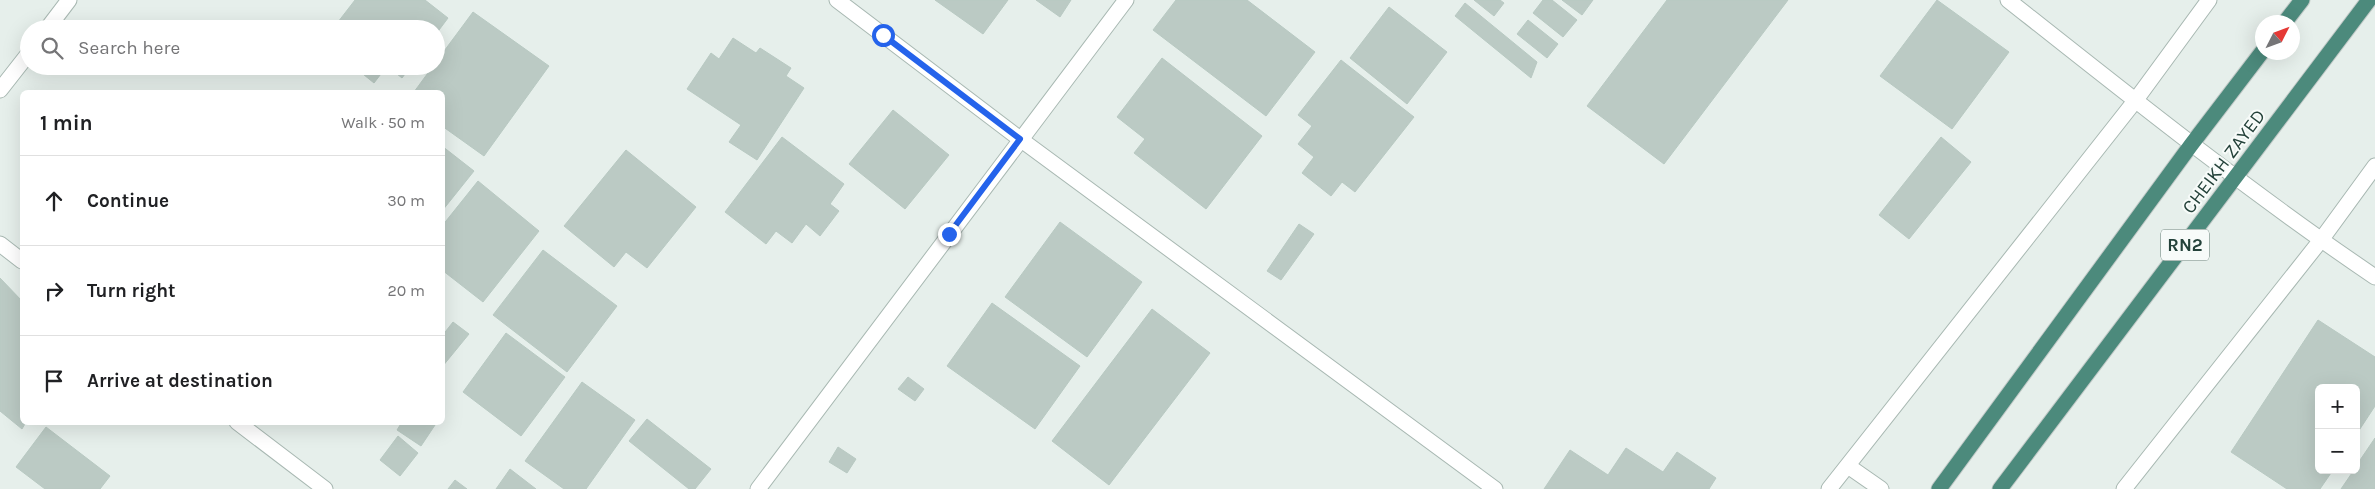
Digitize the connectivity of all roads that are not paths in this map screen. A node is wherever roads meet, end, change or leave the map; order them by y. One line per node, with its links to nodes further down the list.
1 (70, 0): 9 (street)
2 (837, 0): 14 (street)
3 (1126, 0): 14 (street)
4 (2008, 0): 13 (street)
5 (2209, 0): 13 (street)
6 (2302, 0): 8 (highway)
7 (2369, 0): 17 (highway, CHEIKH ZAYED / RN2)
8 (2290, 15)
9 (54, 20)
10 (2256, 60): 15 (highway, CHEIKH ZAYED / RN2)
11 (20, 64): 12 (street)
12 (0, 90)
13 (2135, 101): 15 (street); 23 (street)
14 (1020, 139): 25 (street); 26 (street)
15 (2191, 145): 17 (street); 29 (highway, CHEIKH ZAYED / RN2)
16 (2375, 166): 18 (street)
17 (2236, 178): 18 (street); 30 (highway, CHEIKH ZAYED / RN2)
18 (2320, 240): 21 (street); 31 (street)
19 (0, 244): 20 (street)
20 (20, 259)
21 (2375, 277)
22 (240, 425): 24 (street)
23 (1848, 466): 27 (street); 28 (street)
24 (325, 489)
25 (758, 489)
26 (1495, 489)
27 (1829, 489)
28 (1881, 489)
29 (1939, 489)
30 (2000, 489)
31 (2124, 489)

